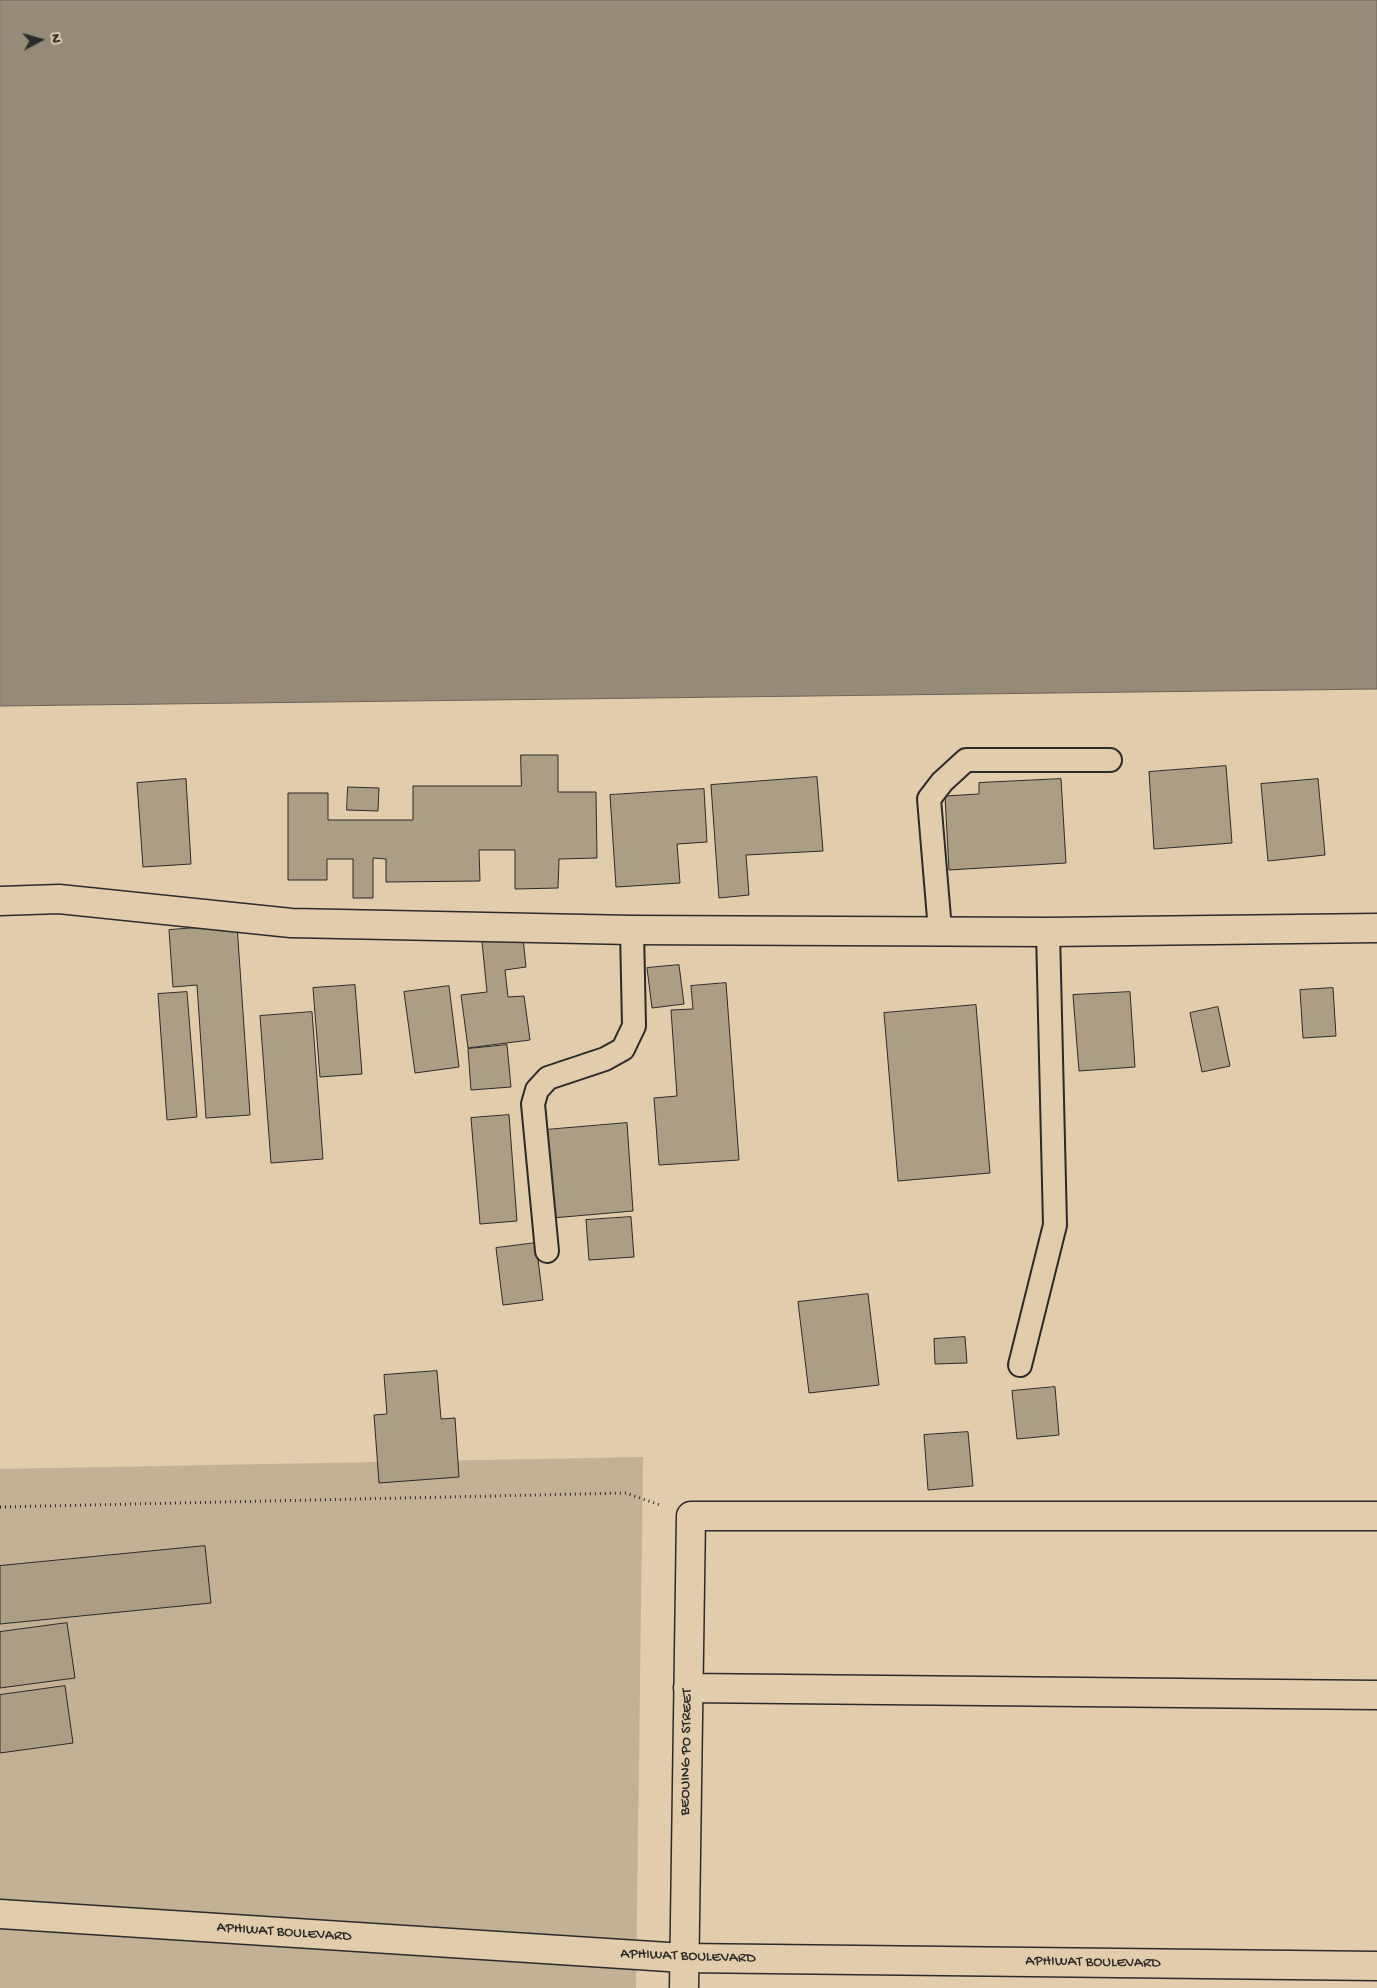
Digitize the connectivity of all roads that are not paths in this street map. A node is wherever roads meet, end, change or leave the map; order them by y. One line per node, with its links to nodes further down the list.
1 (1110, 760): 5 (lane)
2 (0, 900): 4 (street)
3 (1377, 928): 6 (street)
4 (632, 930): 5 (street); 7 (lane)
5 (940, 930): 6 (street)
6 (1048, 932): 8 (lane)
7 (547, 1251)
8 (1020, 1365)
9 (1377, 1516): 10 (street, BEOUING PO STREET)
10 (688, 1688): 11 (street); 13 (street, BEOUING PO STREET)
11 (1377, 1695)
12 (0, 1914): 13 (street, APHIWAT BOULEVARD)
13 (684, 1958): 14 (street, APHIWAT BOULEVARD); 15 (street, BEOUING PO STREET)
14 (1377, 1966)
15 (684, 1988)

